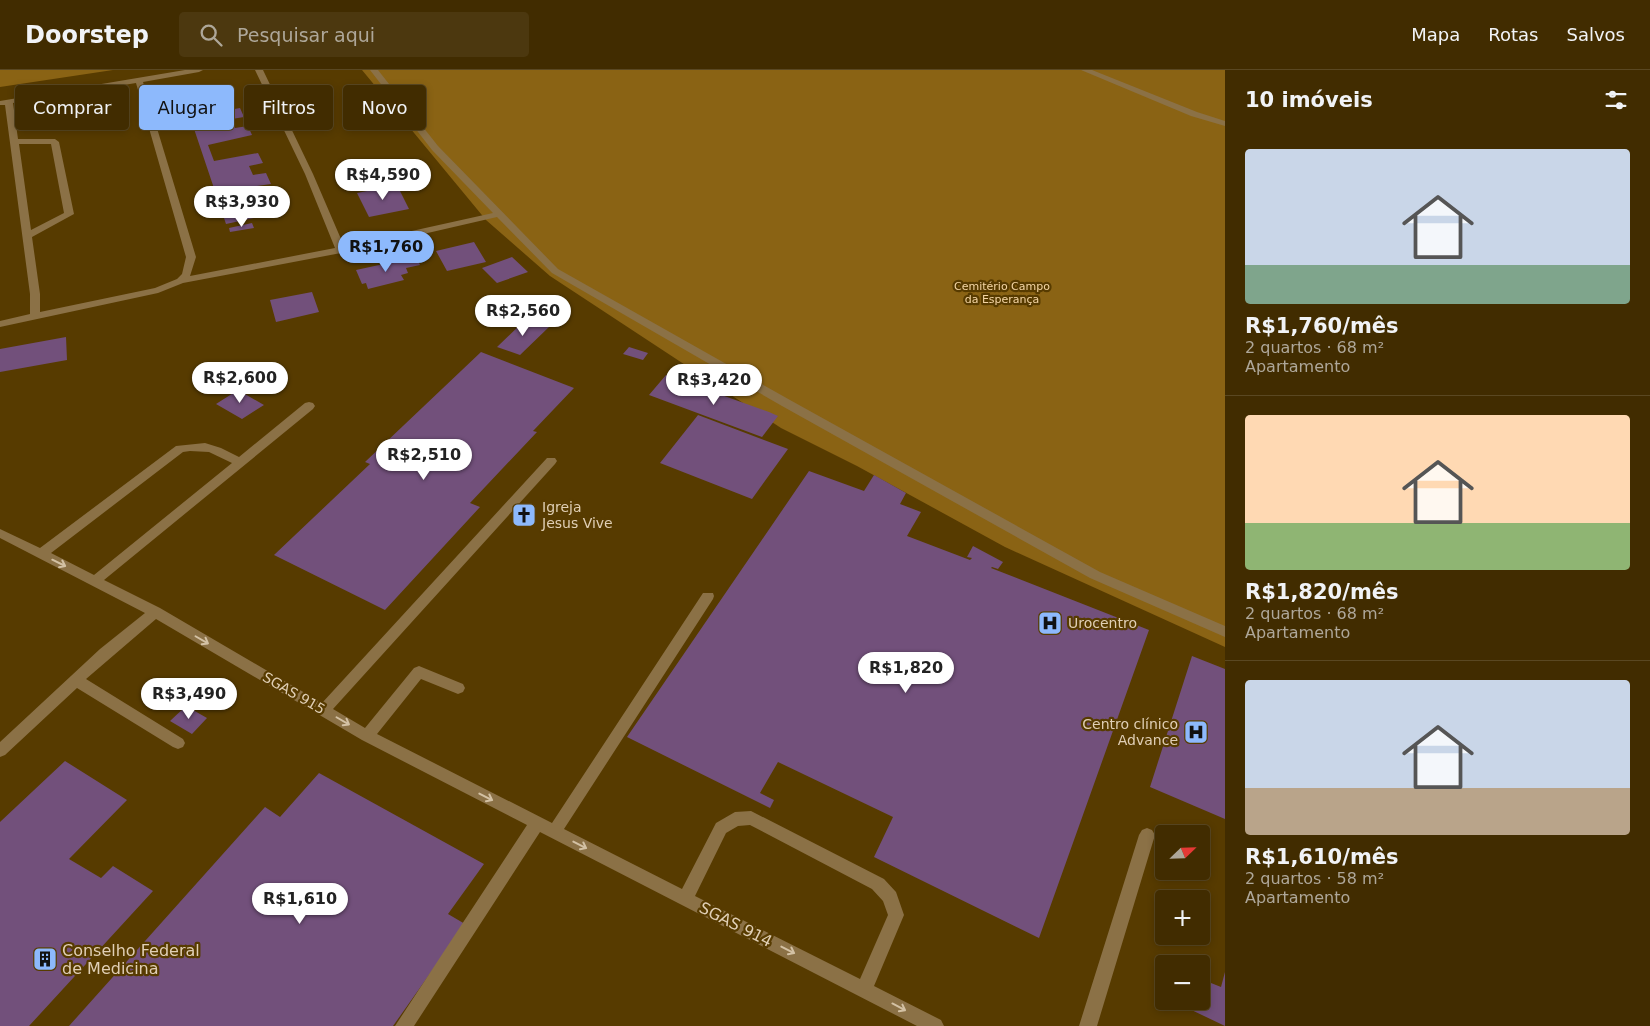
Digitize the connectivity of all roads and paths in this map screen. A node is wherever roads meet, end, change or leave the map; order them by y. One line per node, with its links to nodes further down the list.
1 (199, 70): 5 (lane)
2 (259, 70): 11 (lane)
3 (374, 70): 9 (lane)
4 (1085, 70): 7 (lane)
5 (140, 80): 6 (lane); 12 (lane)
6 (5, 102): 8 (lane)
7 (1225, 124)
8 (14, 141): 10 (lane); 10 (lane)
9 (500, 214): 11 (lane); 23 (lane)
10 (27, 236): 13 (lane)
11 (341, 250): 12 (lane)
12 (180, 281): 13 (lane)
13 (35, 316): 14 (lane)
14 (0, 324)
15 (309, 406): 17 (lane)
16 (551, 461): 26 (lane)
17 (239, 462): 19 (lane); 20 (lane)
18 (0, 533): 19 (lane, SGAS 915)
19 (40, 554): 20 (lane, SGAS 915, one-way to 20)
20 (95, 581): 22 (lane, SGAS 915)
21 (708, 596): 31 (lane)
22 (156, 612): 24 (lane); 26 (lane, SGAS 915, one-way to 26)
23 (1225, 632)
24 (76, 680): 28 (lane); 29 (lane)
25 (458, 688): 27 (lane)
26 (324, 710): 27 (lane, SGAS 915, one-way to 27)
27 (368, 736): 30 (lane, SGAS 915, one-way to 30)
28 (178, 744)
29 (0, 750)
30 (536, 824): 31 (lane, SGAS 914); 35 (lane)
31 (554, 832): 33 (lane, SGAS 914, one-way to 33)
32 (1147, 835): 37 (lane)
33 (686, 898): 34 (lane, SGAS 914, one-way to 34); 34 (lane)
34 (864, 989): 36 (lane, SGAS 914, one-way to 36)
35 (404, 1026)
36 (935, 1026)
37 (1088, 1026)

